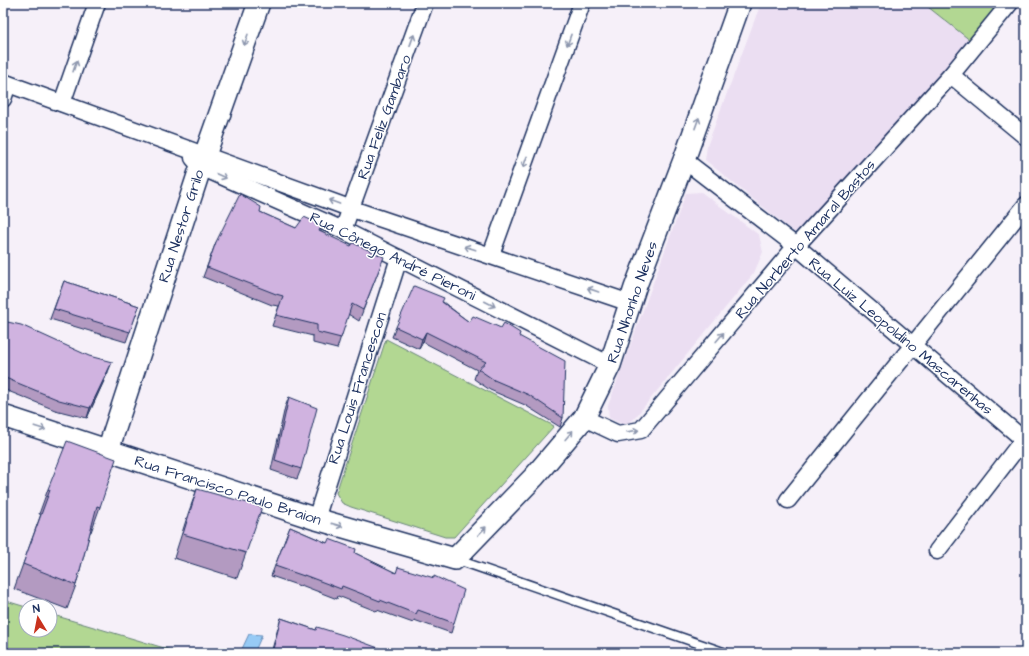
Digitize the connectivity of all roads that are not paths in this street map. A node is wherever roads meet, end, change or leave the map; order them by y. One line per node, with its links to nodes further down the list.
1 (97, 3): 9 (street, one-way to 1)
2 (259, 3): 12 (street, Rua Nestor Grilo, one-way to 12)
3 (425, 3): 14 (street, Rua Feliz Gambaro, one-way to 3)
4 (582, 3): 17 (street, one-way to 17)
5 (740, 3): 11 (street, Rua Nhonho Neves, one-way to 5)
6 (1010, 3): 7 (street, Rua Norberto Amaral Bastos)
7 (950, 75): 10 (street); 16 (street, Rua Norberto Amaral Bastos)
8 (5, 88): 9 (street, Rua Cônego André Pieroni)
9 (62, 103): 12 (street, Rua Cônego André Pieroni)
10 (1026, 137)
11 (684, 160): 16 (street, Rua Luiz Leopoldino Mascarenhas); 19 (street, Rua Nhonho Neves)
12 (203, 161): 14 (street, Rua Cônego André Pieroni, one-way to 12); 15 (street, Rua Cônego André Pieroni, one-way to 15); 25 (street, Rua Nestor Grilo)
13 (1026, 205): 20 (street)
14 (352, 209): 15 (street, Rua Feliz Gambaro); 17 (street, Rua Cônego André Pieroni, one-way to 14)
15 (343, 230): 18 (street, Rua Cônego André Pieroni)
16 (796, 246): 20 (street, Rua Luiz Leopoldino Mascarenhas); 23 (street, Rua Norberto Amaral Bastos, one-way to 16)
17 (491, 255): 19 (street, Rua Cônego André Pieroni, one-way to 17)
18 (399, 258): 21 (street, Rua Cônego André Pieroni, one-way to 21); 27 (street, Rua Louis Francescon)
19 (630, 303): 21 (street, Rua Nhonho Neves)
20 (913, 344): 24 (street, Rua Luiz Leopoldino Mascarenhas); 26 (street)
21 (610, 365): 23 (street, Rua Nhonho Neves)
22 (3, 416): 25 (street, Rua Francisco Paulo Braion, one-way to 25)
23 (584, 418): 29 (street, Rua Nhonho Neves, one-way to 23)
24 (1024, 438): 28 (street)
25 (108, 450): 27 (street, Rua Francisco Paulo Braion)
26 (788, 500)
27 (316, 518): 29 (street, Rua Francisco Paulo Braion, one-way to 29)
28 (937, 550)
29 (455, 559): 30 (lane)
30 (726, 653)

